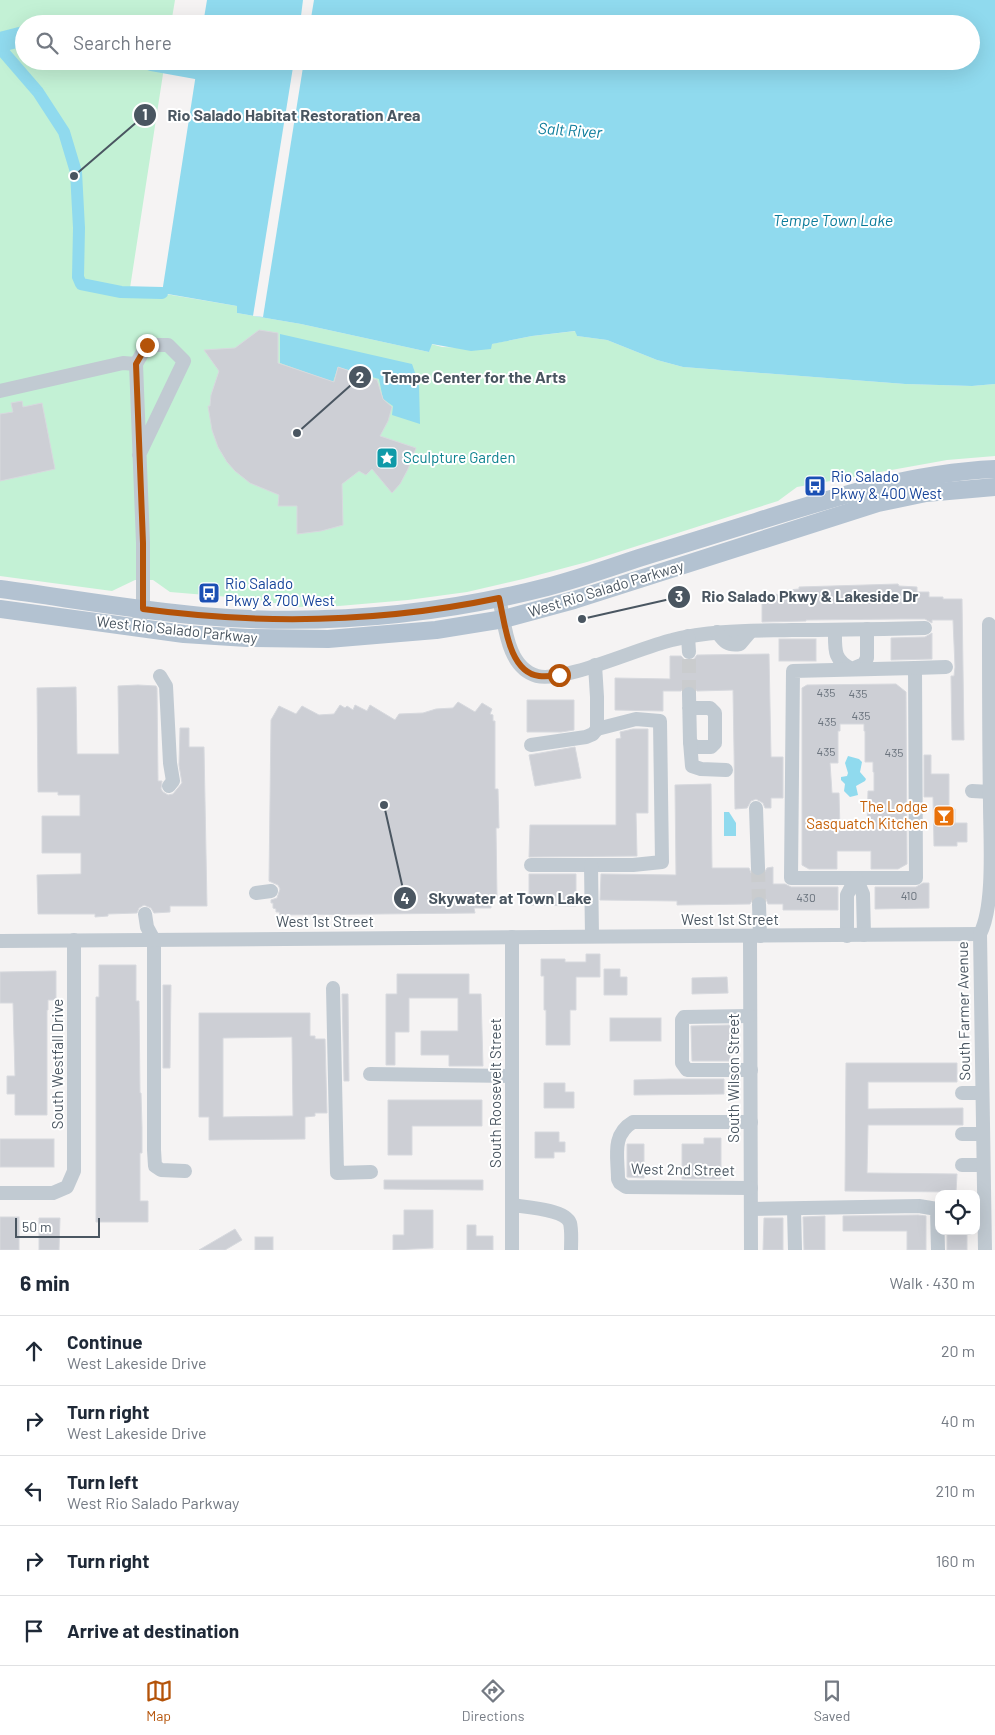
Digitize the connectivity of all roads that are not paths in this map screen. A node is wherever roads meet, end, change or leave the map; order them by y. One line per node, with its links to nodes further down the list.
1 (136, 364): 2 (street); 3 (street); 3 (street)
2 (0, 391)
3 (139, 456): 9 (street)
4 (995, 469): 7 (main road, West Rio Salado Parkway)
5 (995, 487): 10 (main road, West Rio Salado Parkway)
6 (0, 589): 9 (main road, West Rio Salado Parkway)
7 (499, 598): 9 (main road, West Rio Salado Parkway); 10 (street)
8 (0, 609): 12 (main road, West Rio Salado Parkway)
9 (143, 609): 12 (street)
10 (504, 619): 12 (main road, West Rio Salado Parkway); 18 (street)
11 (988, 624): 31 (street, South Farmer Avenue)
12 (136, 628)
13 (925, 628): 14 (street)
14 (867, 629): 15 (street); 21 (street)
15 (834, 630): 16 (street); 21 (street)
16 (688, 636): 17 (street); 18 (street)
17 (689, 652)
18 (594, 665): 25 (street)
19 (946, 667): 20 (street)
20 (914, 668): 21 (street); 37 (street)
21 (852, 669): 37 (street)
22 (160, 676): 29 (street)
23 (689, 694): 24 (street)
24 (689, 708): 26 (street); 26 (street)
25 (596, 729): 27 (street); 34 (street)
26 (690, 742): 28 (street)
27 (531, 745)
28 (726, 770)
29 (167, 784)
30 (972, 792): 31 (street)
31 (990, 792): 35 (street, South Farmer Avenue)
32 (756, 808): 36 (street)
33 (531, 865): 34 (street)
34 (591, 865): 44 (street)
35 (993, 865): 42 (street, South Farmer Avenue)
36 (758, 868)
37 (856, 878): 43 (street); 46 (street)
38 (271, 891): 39 (street)
39 (256, 893)
40 (759, 904): 45 (street, South Wilson Street)
41 (145, 914): 49 (street)
42 (980, 934): 43 (street, West 1st Street); 57 (street, South Farmer Avenue)
43 (864, 935): 46 (street, West 1st Street)
44 (592, 936): 45 (street, West 1st Street); 47 (street, West 1st Street)
45 (755, 936): 46 (street, West 1st Street); 52 (street, South Wilson Street)
46 (847, 936)
47 (512, 937): 49 (street, West 1st Street); 55 (street, South Roosevelt Street)
48 (74, 940): 49 (street, West 1st Street); 50 (street, West 1st Street); 66 (street, South Westfall Drive)
49 (154, 940): 63 (street)
50 (0, 941)
51 (333, 988): 64 (street)
52 (750, 1016): 53 (street, South Wilson Street); 53 (street)
53 (751, 1070): 58 (street, South Wilson Street)
54 (370, 1074): 55 (street)
55 (512, 1076): 67 (street, South Roosevelt Street)
56 (962, 1093): 57 (street)
57 (982, 1093): 60 (street, South Farmer Avenue)
58 (751, 1122): 65 (street, South Wilson Street); 65 (street, West 2nd Street)
59 (962, 1134): 60 (street)
60 (982, 1134): 61 (street, South Farmer Avenue)
61 (987, 1158): 62 (street); 75 (street, South Farmer Avenue)
62 (962, 1165)
63 (185, 1171)
64 (371, 1172)
65 (751, 1188): 69 (street, South Wilson Street)
66 (0, 1193)
67 (512, 1205): 70 (street, South Roosevelt Street); 71 (street)
68 (794, 1208): 69 (street); 73 (street); 74 (street)
69 (751, 1209): 72 (street, South Wilson Street)
70 (512, 1250)
71 (571, 1250)
72 (751, 1250)
73 (795, 1250)
74 (938, 1250)
75 (985, 1250)

